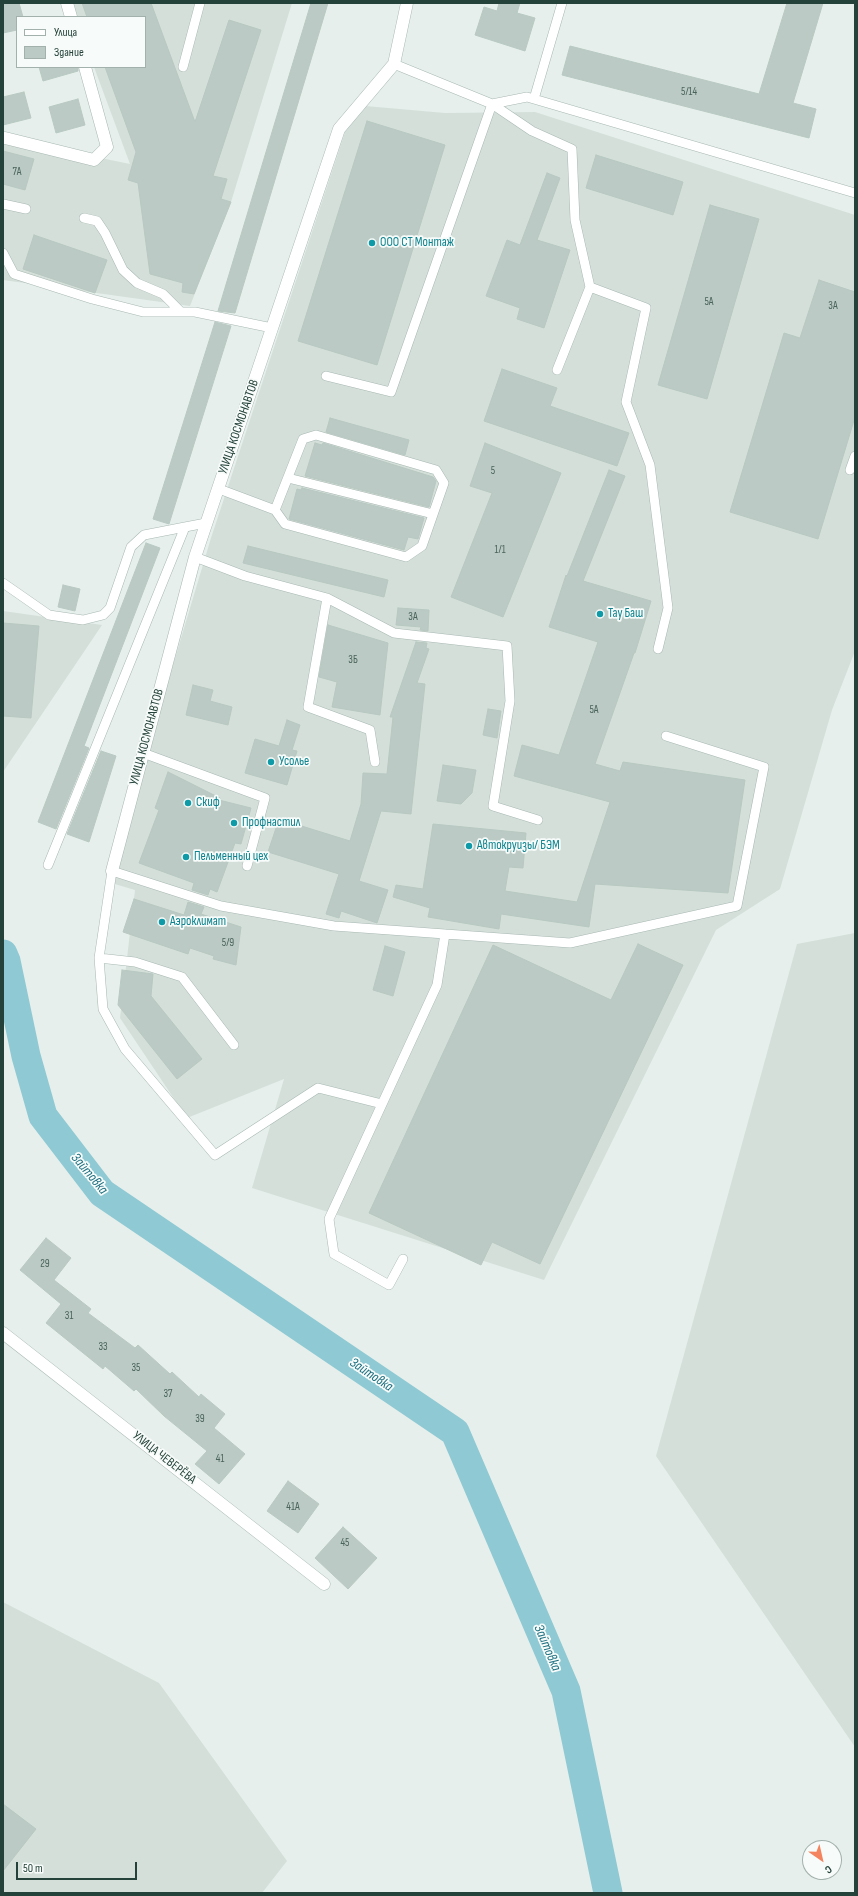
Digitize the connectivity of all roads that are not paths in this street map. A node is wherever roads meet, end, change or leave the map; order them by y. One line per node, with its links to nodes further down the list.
1 (67, 3): 5 (street)
2 (200, 3): 7 (lane)
3 (407, 3): 6 (street, УЛИЦА КОСМОНАВТОВ)
4 (562, 3): 9 (lane)
5 (71, 16)
6 (394, 64): 10 (lane); 19 (street, УЛИЦА КОСМОНАВТОВ)
7 (183, 67)
8 (85, 68): 11 (street)
9 (534, 99): 10 (lane); 12 (lane)
10 (492, 104): 17 (lane); 21 (lane)
11 (5, 138)
12 (855, 193)
13 (3, 204): 14 (lane)
14 (26, 209)
15 (84, 218): 18 (lane)
16 (3, 253): 18 (lane)
17 (590, 287): 20 (lane); 33 (lane)
18 (181, 312): 19 (lane)
19 (272, 328): 25 (street, УЛИЦА КОСМОНАВТОВ)
20 (557, 370)
21 (326, 376)
22 (855, 456): 23 (lane)
23 (850, 470)
24 (288, 478): 26 (lane); 27 (lane); 27 (lane)
25 (219, 489): 26 (lane); 28 (street, УЛИЦА КОСМОНАВТОВ)
26 (275, 510): 27 (lane)
27 (433, 514)
28 (206, 523): 29 (lane); 30 (street, УЛИЦА КОСМОНАВТОВ)
29 (185, 527): 31 (lane); 38 (lane)
30 (195, 557): 32 (lane); 35 (street, УЛИЦА КОСМОНАВТОВ)
31 (3, 583)
32 (327, 598): 36 (lane); 37 (lane)
33 (658, 649)
34 (666, 736): 41 (lane)
35 (143, 753): 39 (lane); 40 (street, УЛИЦА КОСМОНАВТОВ)
36 (375, 762)
37 (538, 820)
38 (48, 864)
39 (248, 866)
40 (112, 871): 41 (lane); 42 (lane)
41 (445, 934): 44 (lane)
42 (99, 958): 43 (lane); 44 (lane)
43 (234, 1045)
44 (382, 1104): 45 (lane)
45 (403, 1259)
46 (3, 1333): 47 (street, УЛИЦА ЧЕВЕРЁВА)
47 (324, 1584)

